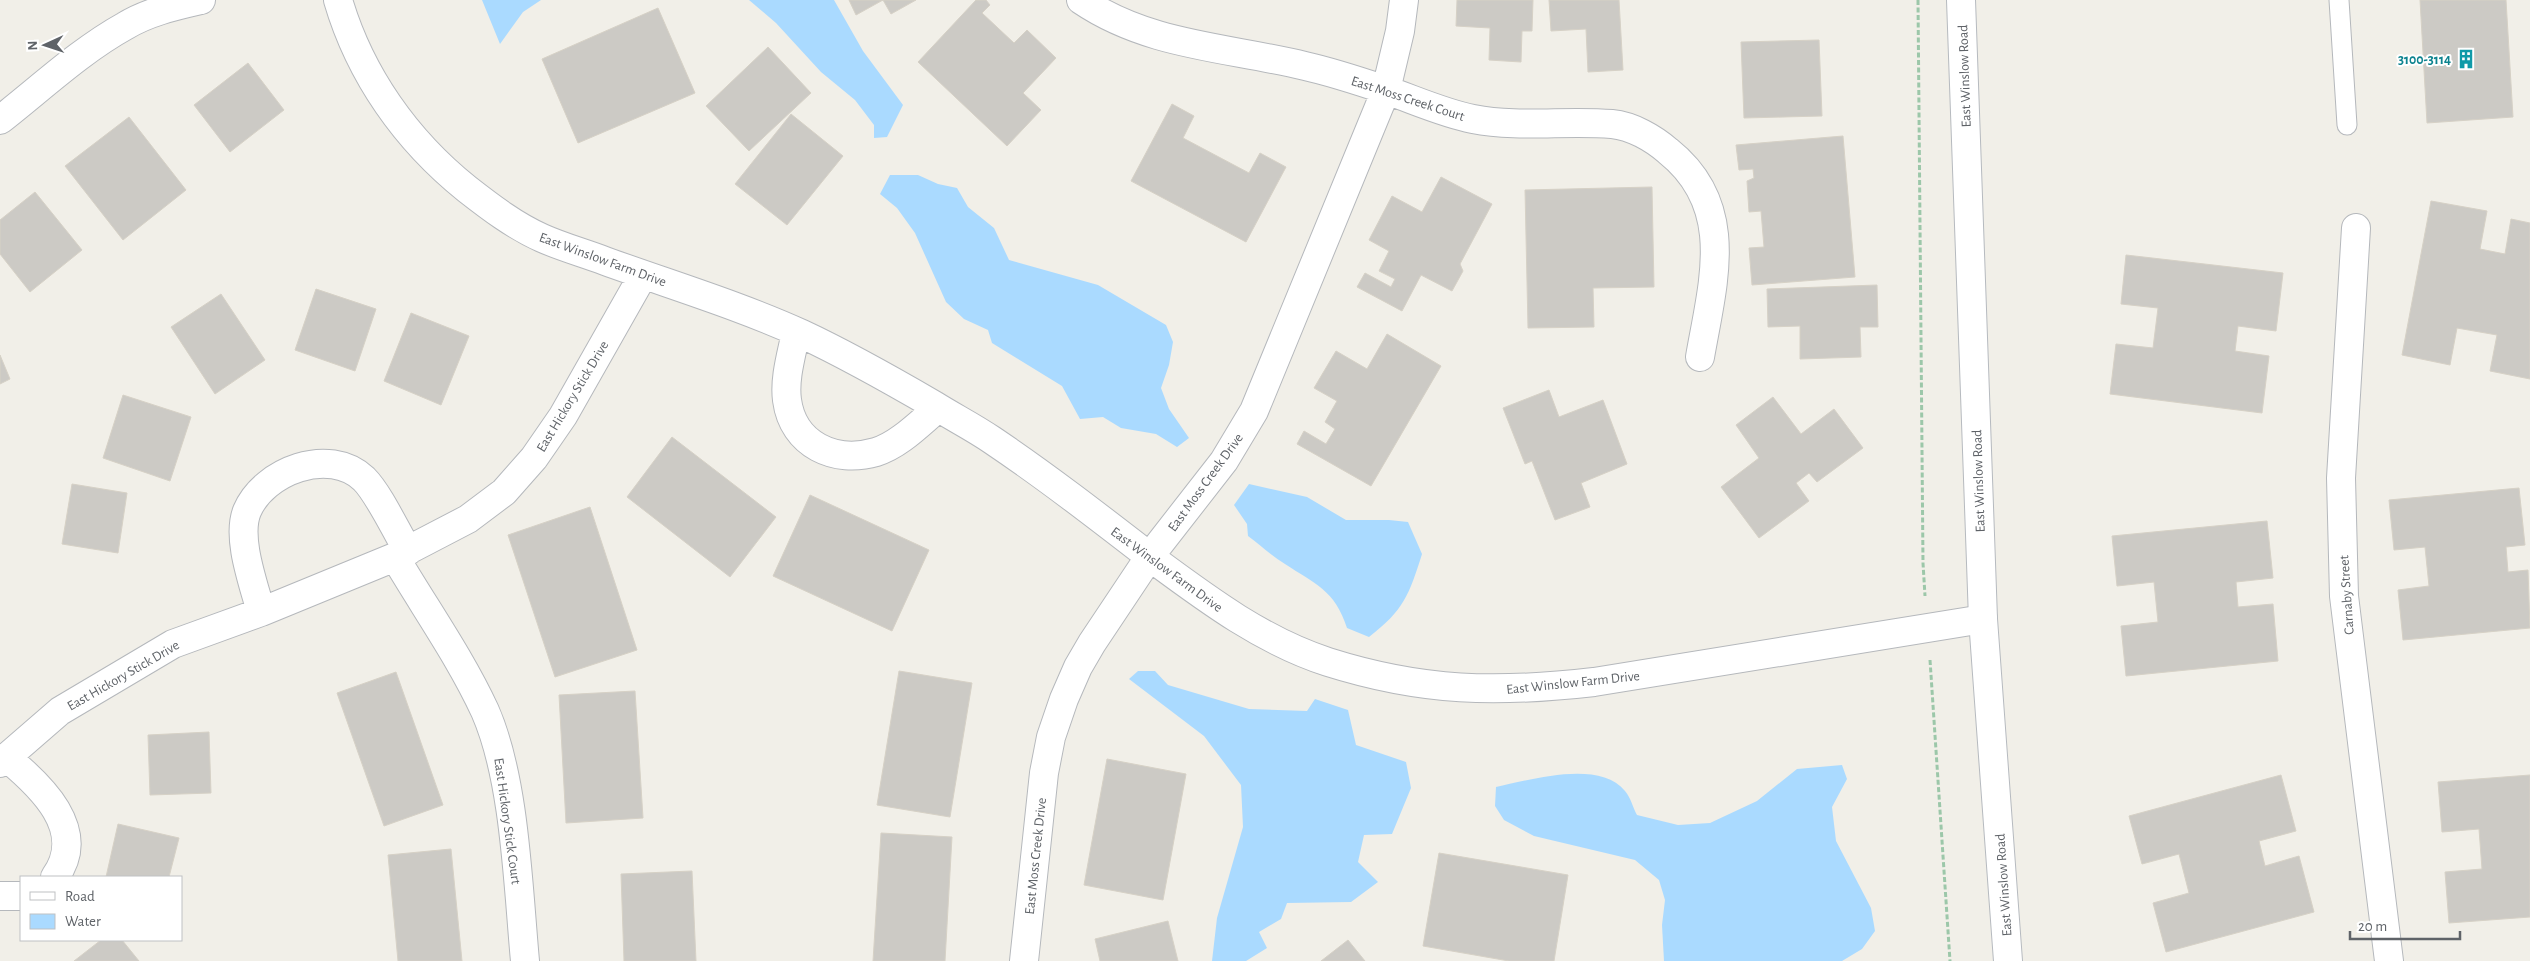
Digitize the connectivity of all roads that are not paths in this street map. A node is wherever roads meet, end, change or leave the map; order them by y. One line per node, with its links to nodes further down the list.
1 (201, 0): 8 (street)
2 (338, 0): 11 (street, East Winslow Farm Drive)
3 (1081, 0): 7 (street, East Moss Creek Court)
4 (1404, 0): 7 (street, East Moss Creek Drive)
5 (1961, 0): 18 (street, East Winslow Road)
6 (2339, 0): 9 (lane)
7 (1386, 90): 13 (street, East Moss Creek Court); 16 (street, East Moss Creek Drive)
8 (0, 120)
9 (2347, 125)
10 (2356, 228): 26 (street, Carnaby Street)
11 (643, 274): 12 (street, East Winslow Farm Drive); 15 (street, East Hickory Stick Drive)
12 (796, 332): 14 (street, East Winslow Farm Drive); 14 (street)
13 (1700, 357)
14 (938, 408): 16 (street, East Winslow Farm Drive)
15 (401, 554): 17 (street, East Hickory Stick Drive); 17 (street); 23 (street, East Hickory Stick Court)
16 (1150, 556): 18 (street, East Winslow Farm Drive); 24 (street, East Moss Creek Drive)
17 (261, 612): 19 (street, East Hickory Stick Drive)
18 (1983, 619): 25 (street, East Winslow Road)
19 (3, 760): 20 (street)
20 (56, 876)
21 (0, 896): 22 (street)
22 (20, 896)
23 (526, 961)
24 (1024, 961)
25 (2008, 961)
26 (2390, 961)

